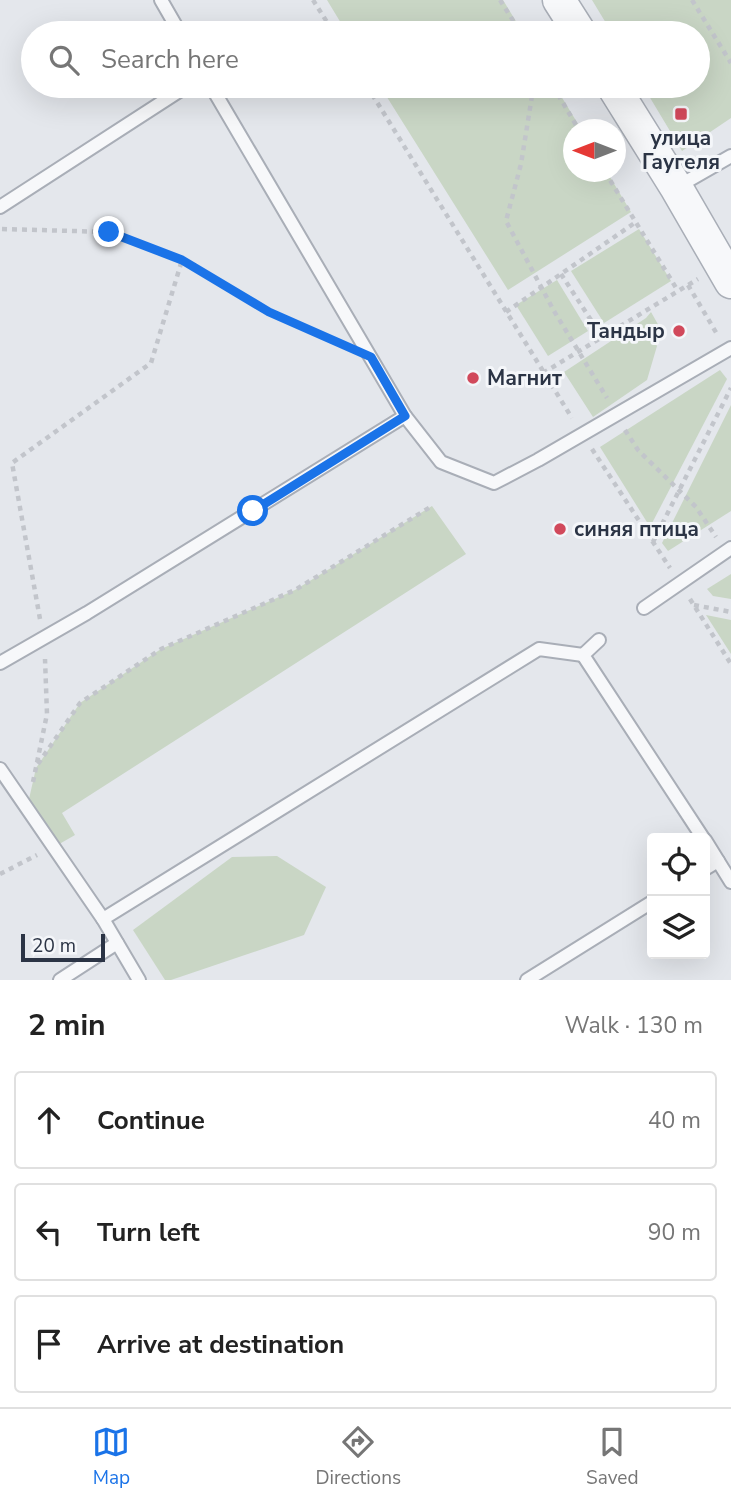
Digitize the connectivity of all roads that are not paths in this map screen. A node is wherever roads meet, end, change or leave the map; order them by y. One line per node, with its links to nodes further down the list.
1 (161, 0): 3 (lane)
2 (559, 0): 4 (street)
3 (173, 21)
4 (572, 21)
5 (169, 98): 10 (lane)
6 (218, 98): 13 (lane)
7 (620, 98): 9 (street)
8 (731, 156): 9 (lane)
9 (676, 187): 11 (street)
10 (0, 208)
11 (725, 273)
12 (729, 349): 13 (lane)
13 (405, 416): 18 (lane)
14 (728, 550): 15 (lane)
15 (644, 608)
16 (599, 640): 17 (lane)
17 (583, 655): 20 (lane); 26 (lane)
18 (0, 663)
19 (0, 769): 26 (lane)
20 (700, 833)
21 (710, 848): 22 (lane)
22 (718, 861): 23 (lane); 24 (lane)
23 (710, 866)
24 (731, 882)
25 (647, 905): 30 (lane)
26 (103, 919): 27 (lane)
27 (117, 943): 28 (lane); 29 (lane)
28 (60, 980)
29 (139, 980)
30 (527, 980)

